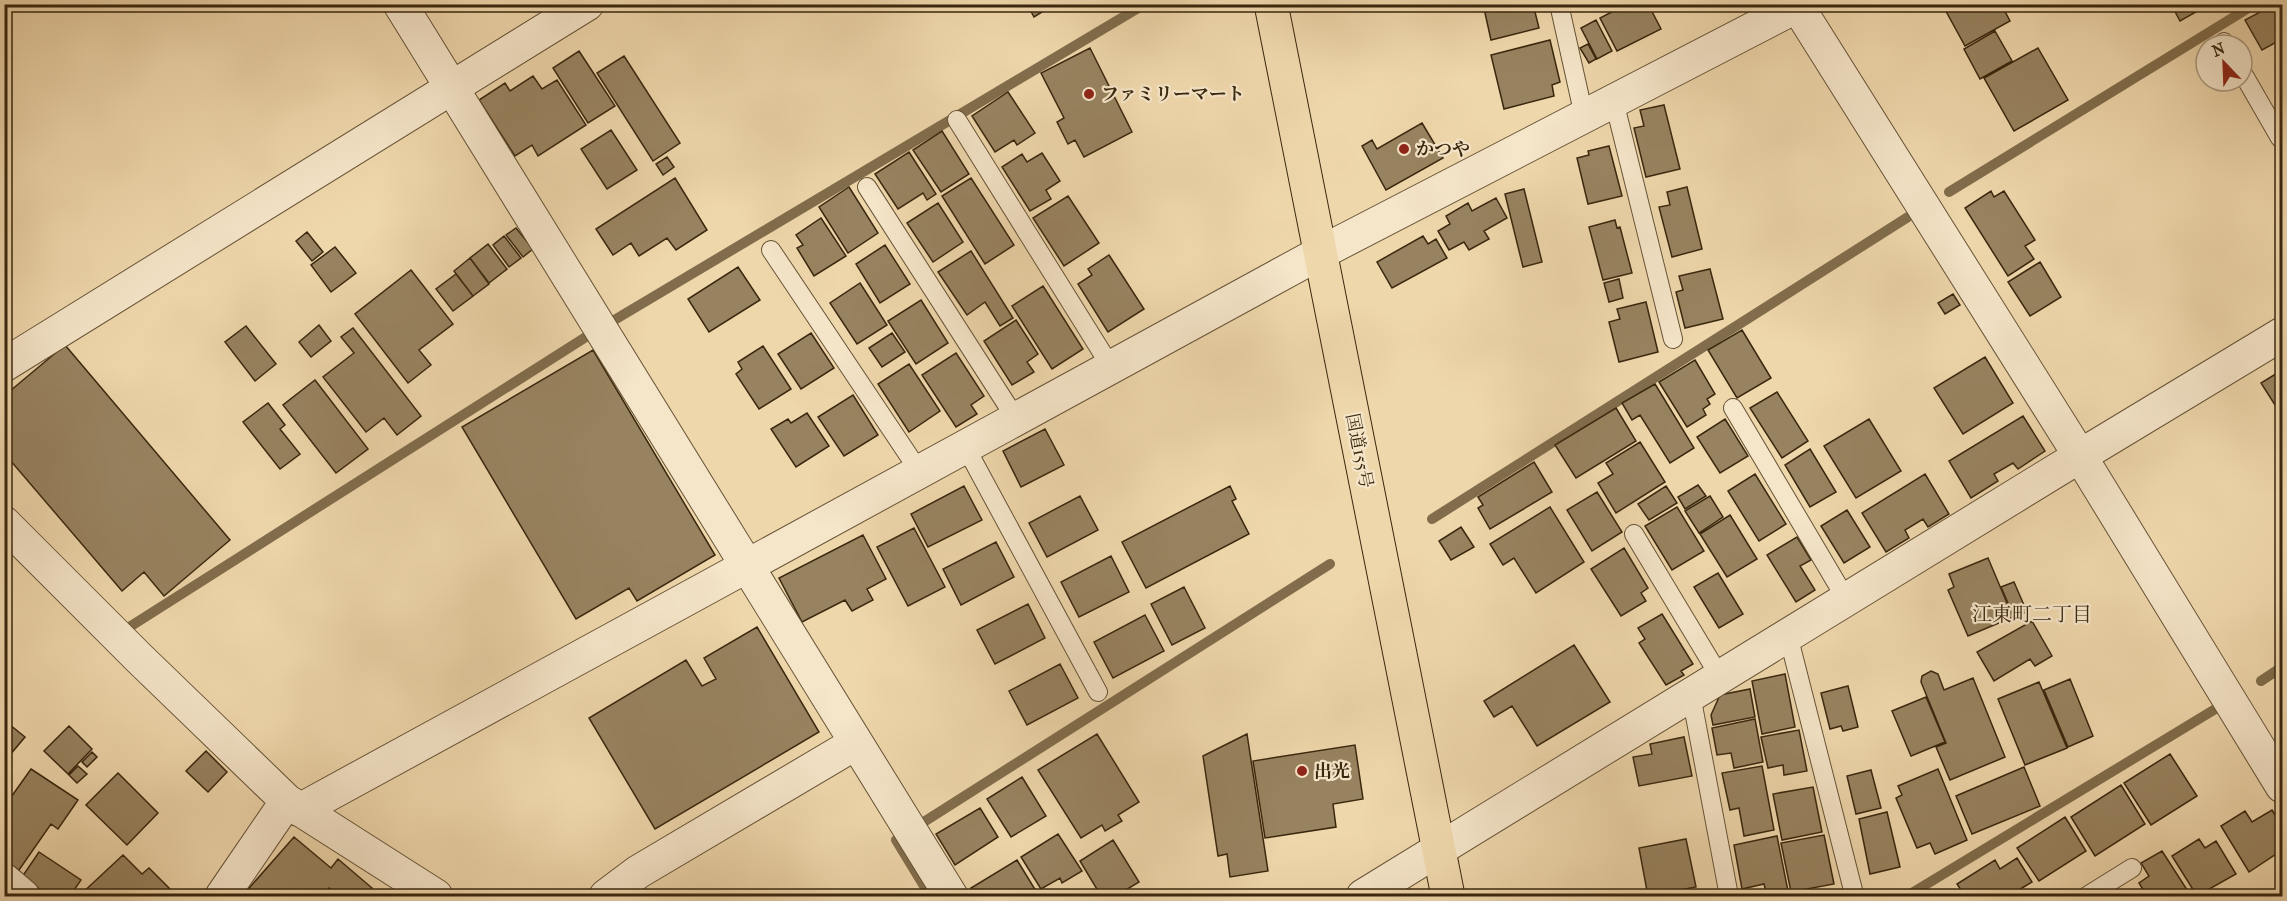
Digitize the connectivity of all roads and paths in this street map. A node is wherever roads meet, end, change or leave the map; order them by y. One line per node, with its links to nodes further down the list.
1 (400, 4): 6 (street)
2 (587, 4): 6 (street)
3 (1271, 4): 14 (highway, 国道155号)
4 (1559, 4): 9 (lane)
5 (1798, 5): 8 (street); 22 (street)
6 (452, 89): 17 (street); 26 (street)
7 (2254, 93): 11 (lane)
8 (1614, 101): 9 (street); 16 (lane)
9 (1584, 116): 14 (street)
10 (957, 120): 18 (lane)
11 (2283, 137)
12 (867, 188): 20 (lane)
13 (771, 250): 23 (lane)
14 (1320, 253): 18 (street); 35 (highway, 国道155号)
15 (2283, 334): 22 (street)
16 (1673, 339)
17 (4, 365)
18 (1111, 367): 20 (street)
19 (1733, 408): 27 (lane)
20 (1016, 419): 21 (street)
21 (966, 446): 23 (street); 30 (lane)
22 (2080, 456): 27 (street); 33 (street)
23 (919, 471): 26 (street)
24 (4, 523): 34 (street)
25 (1634, 534): 29 (lane)
26 (746, 566): 32 (street); 34 (street)
27 (1846, 599): 28 (street)
28 (1788, 635): 29 (street); 38 (lane)
29 (1720, 677): 31 (street)
30 (1098, 692)
31 (1691, 695): 35 (street); 47 (lane)
32 (856, 743): 43 (street); 44 (street)
33 (2283, 786)
34 (294, 806): 41 (street); 42 (street)
35 (1438, 850): 45 (street); 46 (highway, 国道155号)
36 (2132, 868): 39 (lane)
37 (4, 880): 40 (street)
38 (1853, 890)
39 (2111, 890): 48 (lane)
40 (23, 897)
41 (222, 897)
42 (436, 897)
43 (606, 897)
44 (951, 897)
45 (1363, 897)
46 (1448, 897)
47 (1730, 897)
48 (2087, 897)

